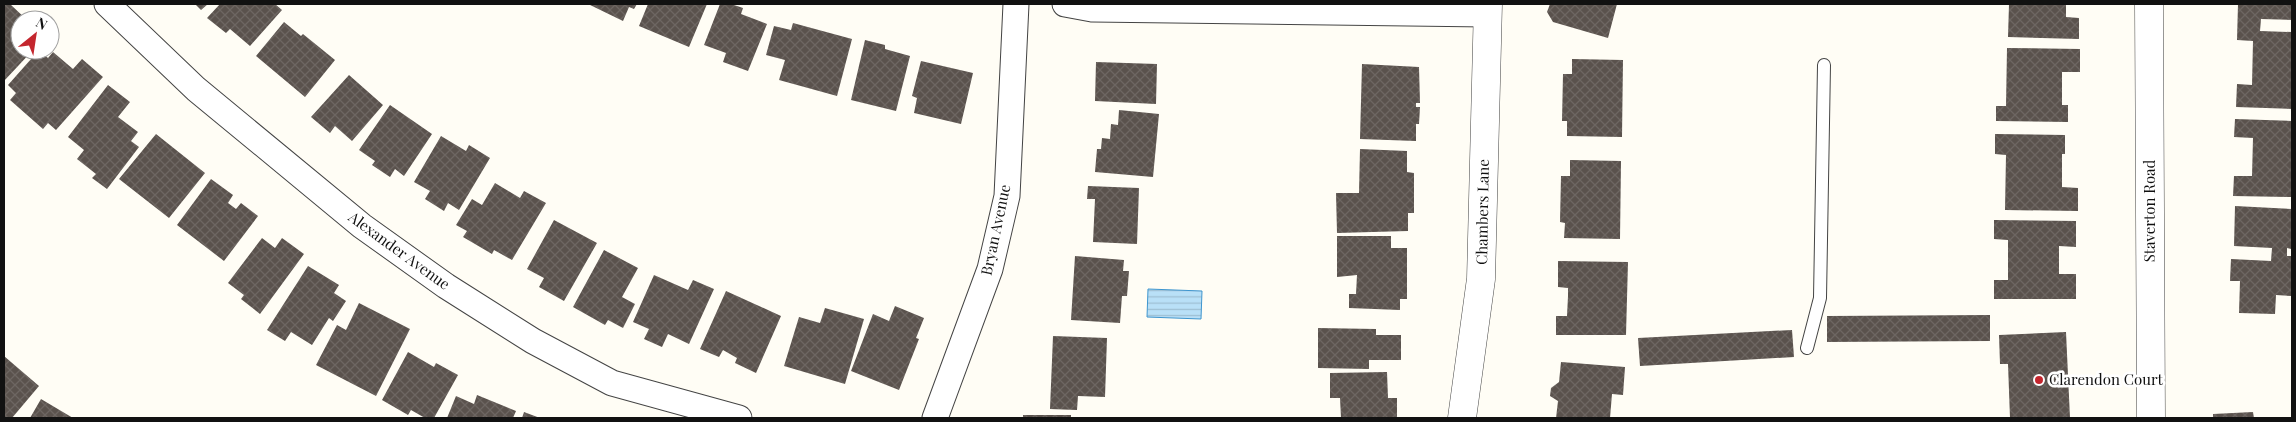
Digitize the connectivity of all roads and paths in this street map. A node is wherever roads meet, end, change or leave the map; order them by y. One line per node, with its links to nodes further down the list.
1 (107, 4): 8 (street, Alexander Avenue)
2 (1016, 4): 9 (street, Bryan Avenue)
3 (1065, 4): 5 (street)
4 (2149, 4): 11 (street, Staverton Road)
5 (1488, 9): 10 (street, Chambers Lane)
6 (1824, 65): 7 (lane)
7 (1807, 348)
8 (739, 418)
9 (935, 418)
10 (1462, 418)
11 (2151, 418)

